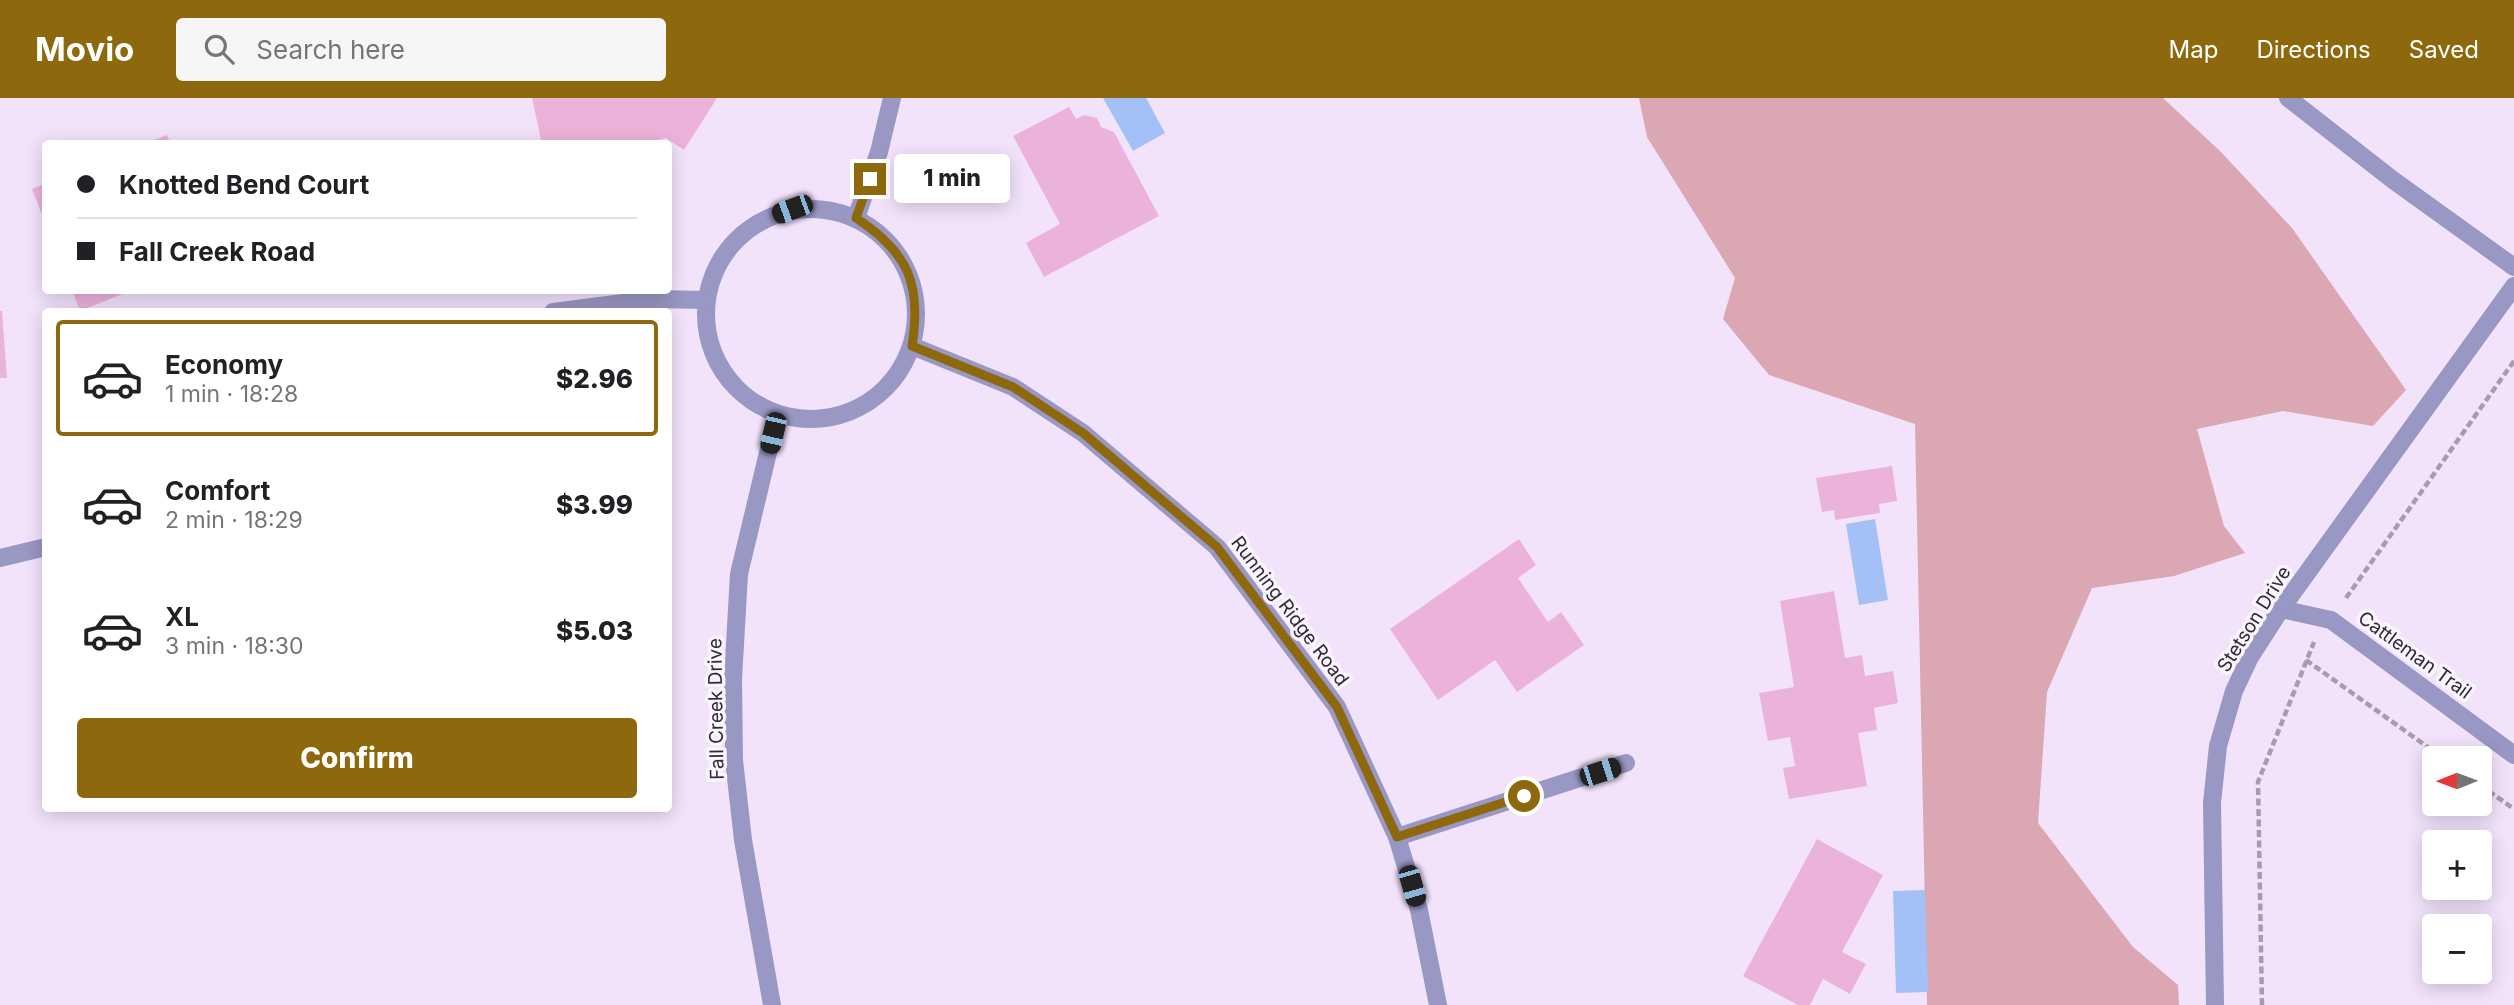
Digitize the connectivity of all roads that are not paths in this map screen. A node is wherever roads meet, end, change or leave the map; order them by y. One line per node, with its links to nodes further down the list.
1 (892, 98): 3 (street)
2 (2288, 98): 4 (street)
3 (856, 218): 6 (street); 8 (street)
4 (2514, 267)
5 (2514, 286): 12 (street, Stetson Drive)
6 (706, 300): 7 (street); 9 (street)
7 (584, 308)
8 (912, 346): 9 (street); 15 (street, Running Ridge Road)
9 (777, 415): 16 (street, Fall Creek Drive)
10 (42, 548): 11 (street)
11 (0, 558)
12 (2281, 609): 13 (street, Cattleman Trail); 18 (street, Stetson Drive)
13 (2514, 755)
14 (1626, 763): 15 (street)
15 (1397, 837): 17 (street, Running Ridge Road)
16 (772, 1005)
17 (1438, 1005)
18 (2215, 1005)

